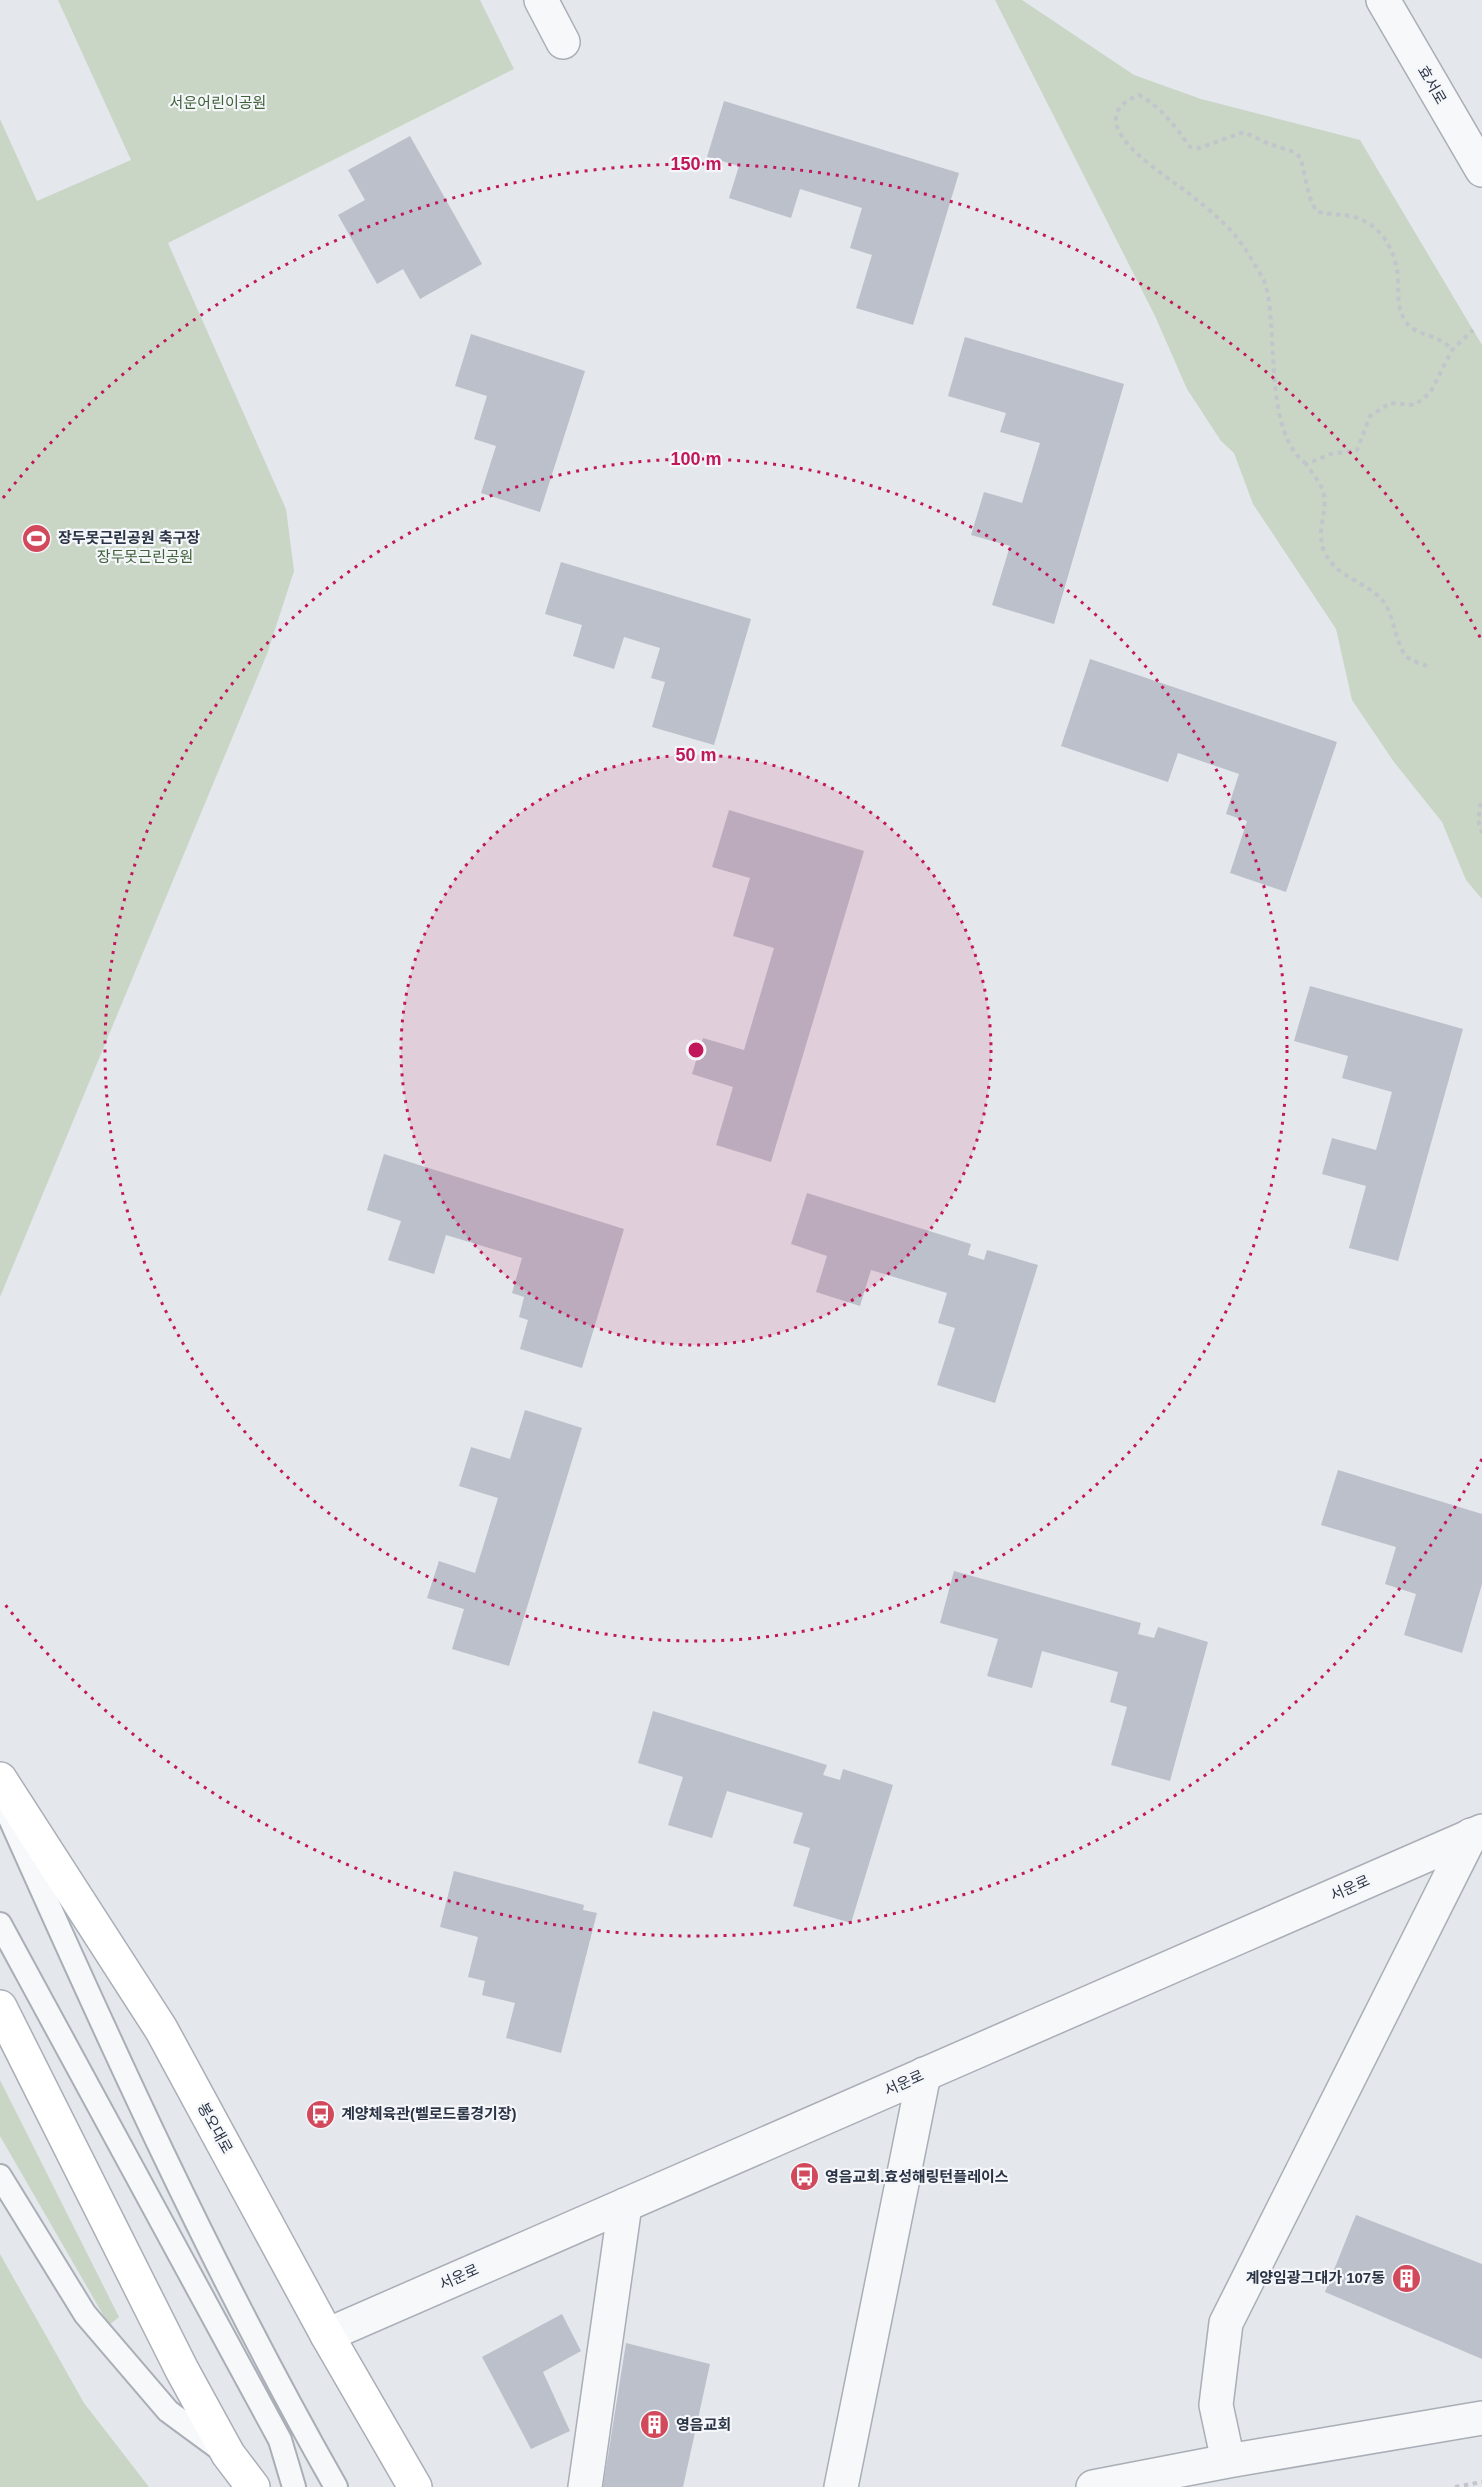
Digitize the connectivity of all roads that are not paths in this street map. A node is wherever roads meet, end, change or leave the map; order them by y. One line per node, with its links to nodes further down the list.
1 (541, 0): 3 (street)
2 (1383, 0): 4 (street, 효서로)
3 (563, 42)
4 (1482, 170)
5 (0, 1779): 13 (main road, 봉오대로)
6 (0, 1796): 19 (lane)
7 (1477, 1833): 10 (street, 서운로); 16 (street)
8 (0, 1924): 18 (lane)
9 (0, 2007): 15 (main road)
10 (924, 2074): 12 (street, 서운로); 22 (street)
11 (0, 2176): 15 (lane)
12 (625, 2205): 13 (street, 서운로); 21 (street)
13 (327, 2335): 20 (main road, 봉오대로)
14 (1482, 2418): 16 (street)
15 (228, 2454): 17 (main road)
16 (1228, 2461): 23 (street)
17 (253, 2487)
18 (294, 2487)
19 (336, 2487)
20 (415, 2487)
21 (585, 2487)
22 (841, 2487)
23 (1093, 2487)

